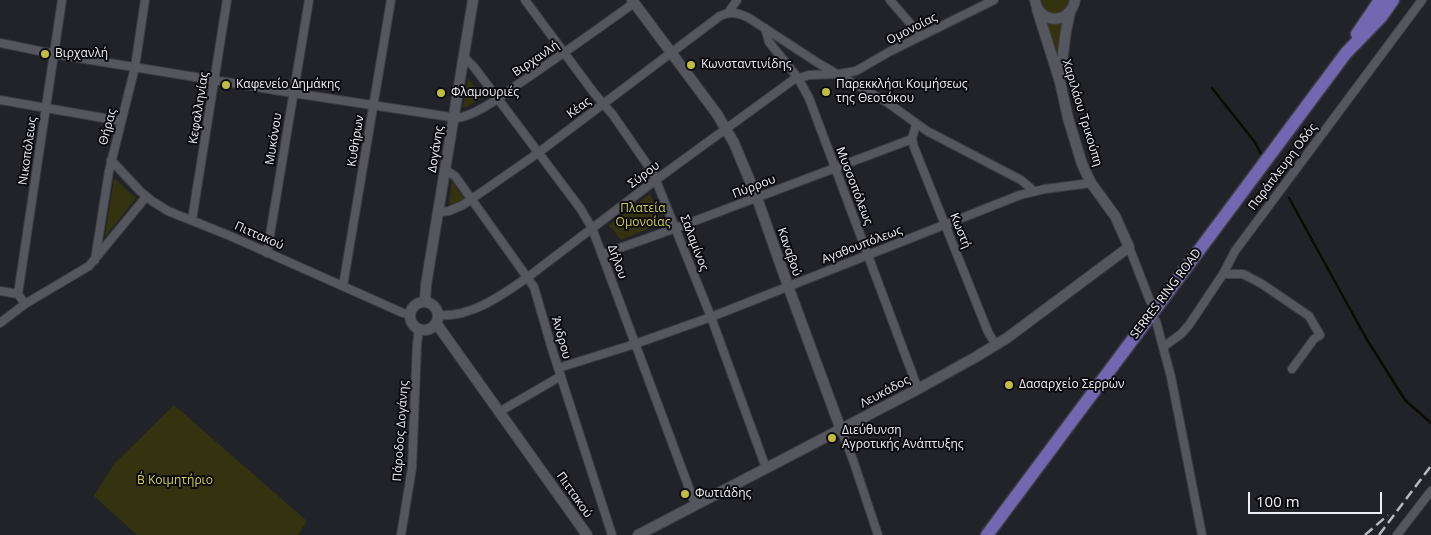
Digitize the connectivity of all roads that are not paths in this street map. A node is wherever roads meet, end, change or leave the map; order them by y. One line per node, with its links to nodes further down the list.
1 (62, 0): 24 (street, Νικοπόλεως)
2 (145, 0): 26 (street, Θήρας)
3 (227, 0): 29 (street, Κεφαλληνίας)
4 (309, 0): 31 (street, Μυκόνου)
5 (391, 0): 35 (street, Κυθήρων)
6 (473, 0): 25 (street, Δογάνης)
7 (526, 0): 21 (street, Σαλαμίνος)
8 (738, 0): 17 (street)
9 (890, 0): 19 (street)
10 (994, 0): 19 (street, Ομονοίας)
11 (1380, 0): 23 (main road, SERRES RING ROAD)
12 (1394, 0): 23 (main road, SERRES RING ROAD)
13 (1422, 0): 62 (street, Παράπλευρη Οδός)
14 (633, 1): 21 (street, Βιρχανλή); 22 (street, Καναβού)
15 (1035, 3): 16 (street); 30 (street, Χαριλάου Τρικούπη)
16 (1074, 5): 30 (street)
17 (728, 13): 18 (street); 22 (street, Κέας)
18 (765, 28): 27 (street); 28 (street, Μυσσοπόλεως)
19 (921, 36): 27 (street, Ομονοίας)
20 (0, 43): 24 (street, Βιρχανλή)
21 (564, 53): 32 (street, Βιρχανλή); 34 (street, Σαλαμίνος)
22 (672, 53): 34 (street, Κέας); 40 (street, Καναβού)
23 (1346, 53): 93 (main road, SERRES RING ROAD)
24 (54, 54): 26 (street, Βιρχανλή); 36 (street, Νικοπόλεως)
25 (463, 58): 32 (street, Δήλου); 37 (street, Δογάνης)
26 (135, 67): 29 (street, Βιρχανλή); 38 (street, Θήρας)
27 (839, 74): 28 (street, Σύρου); 39 (street)
28 (798, 78): 40 (street, Σύρου); 44 (street, Μυσσοπόλεως)
29 (215, 80): 31 (street, Βιρχανλή); 53 (street, Κεφαλληνίας)
30 (1060, 82): 47 (street, Χαριλάου Τρικούπη)
31 (293, 93): 35 (street, Βιρχανλή); 58 (street, Μυκόνου)
32 (497, 99): 37 (street, Βιρχανλή); 42 (street, Δήλου)
33 (0, 100): 36 (street)
34 (604, 104): 42 (street, Κέας); 46 (street, Σαλαμίνος)
35 (373, 106): 37 (street, Βιρχανλή); 64 (street, Κυθήρων)
36 (45, 108): 38 (street); 67 (street, Νικοπόλεως)
37 (454, 118): 45 (street, Δογάνης)
38 (121, 121): 43 (street, Θήρας)
39 (916, 124): 41 (street); 48 (street)
40 (726, 128): 46 (street, Σύρου); 50 (street, Καναβού)
41 (912, 139): 44 (street, Πύρρου); 54 (street, Κωστή)
42 (538, 153): 51 (street, Κέας); 55 (street, Δήλου)
43 (111, 160): 49 (street, Πιττακού); 61 (street, Θήρας)
44 (835, 169): 50 (street, Πύρρου); 60 (street, Μυσσοπόλεως)
45 (446, 170): 51 (street, Άνδρου); 52 (street, Δογάνης)
46 (657, 179): 55 (street, Σύρου); 56 (street, Σαλαμίνος)
47 (1091, 183): 48 (street, Αγαθουπόλεως); 57 (street, Χαριλάου Τρικούπη)
48 (1034, 191): 54 (street, Αγαθουπόλεως)
49 (146, 197): 53 (street, Πιττακού); 61 (street)
50 (757, 198): 56 (street, Πύρρου); 65 (street, Καναβού)
51 (471, 199): 52 (street, Κέας); 63 (street, Άνδρου)
52 (439, 212): 69 (street, Δογάνης)
53 (192, 220): 58 (street, Πιττακού)
54 (945, 225): 60 (street, Αγαθουπόλεως); 78 (street, Κωστή)
55 (592, 228): 59 (street, Δήλου); 63 (street, Σύρου)
56 (676, 228): 59 (street, Πύρρου); 72 (street, Σαλαμίνος)
57 (1129, 246): 68 (street, Χαριλάου Τρικούπη); 78 (street, Λευκάδος)
58 (266, 253): 64 (street, Πιττακού)
59 (603, 254): 77 (street, Δήλου)
60 (868, 255): 65 (street, Αγαθουπόλεως); 82 (street, Μυσσοπόλεως)
61 (95, 260): 70 (street)
62 (1223, 274): 79 (street, Παράπλευρη Οδός); 80 (street)
63 (528, 277): 73 (street, Σύρου); 81 (street, Άνδρου)
64 (343, 286): 71 (street, Πιττακού)
65 (788, 286): 72 (street, Αγαθουπόλεως); 84 (street, Καναβού)
66 (0, 291): 67 (street)
67 (18, 294): 70 (street)
68 (1150, 301)
69 (425, 302): 71 (street); 73 (street)
70 (25, 304): 74 (street)
71 (411, 314): 76 (street)
72 (710, 317): 77 (street, Αγαθουπόλεως); 85 (street, Σαλαμίνος)
73 (437, 319): 76 (street); 83 (street, Πιττακού)
74 (3, 321)
75 (1156, 322): 79 (street)
76 (419, 329): 88 (street, Πάροδος Δογάνης)
77 (635, 344): 81 (street, Αγαθουπόλεως); 87 (street, Δήλου)
78 (996, 345): 82 (street, Λευκάδος)
79 (1163, 347): 94 (street)
80 (1292, 369)
81 (559, 372): 83 (street, Αγαθουπόλεως); 90 (street, Άνδρου)
82 (918, 389): 84 (street, Λευκάδος)
83 (500, 412): 89 (street, Πιττακού)
84 (841, 430): 85 (street, Λευκάδος); 92 (street, Καναβού)
85 (766, 468): 87 (street, Λευκάδος)
86 (1431, 491): 95 (street)
87 (696, 504): 91 (street, Λευκάδος)
88 (400, 535)
89 (587, 535)
90 (612, 535)
91 (638, 535)
92 (878, 535)
93 (987, 535)
94 (1202, 535)
95 (1397, 535)

